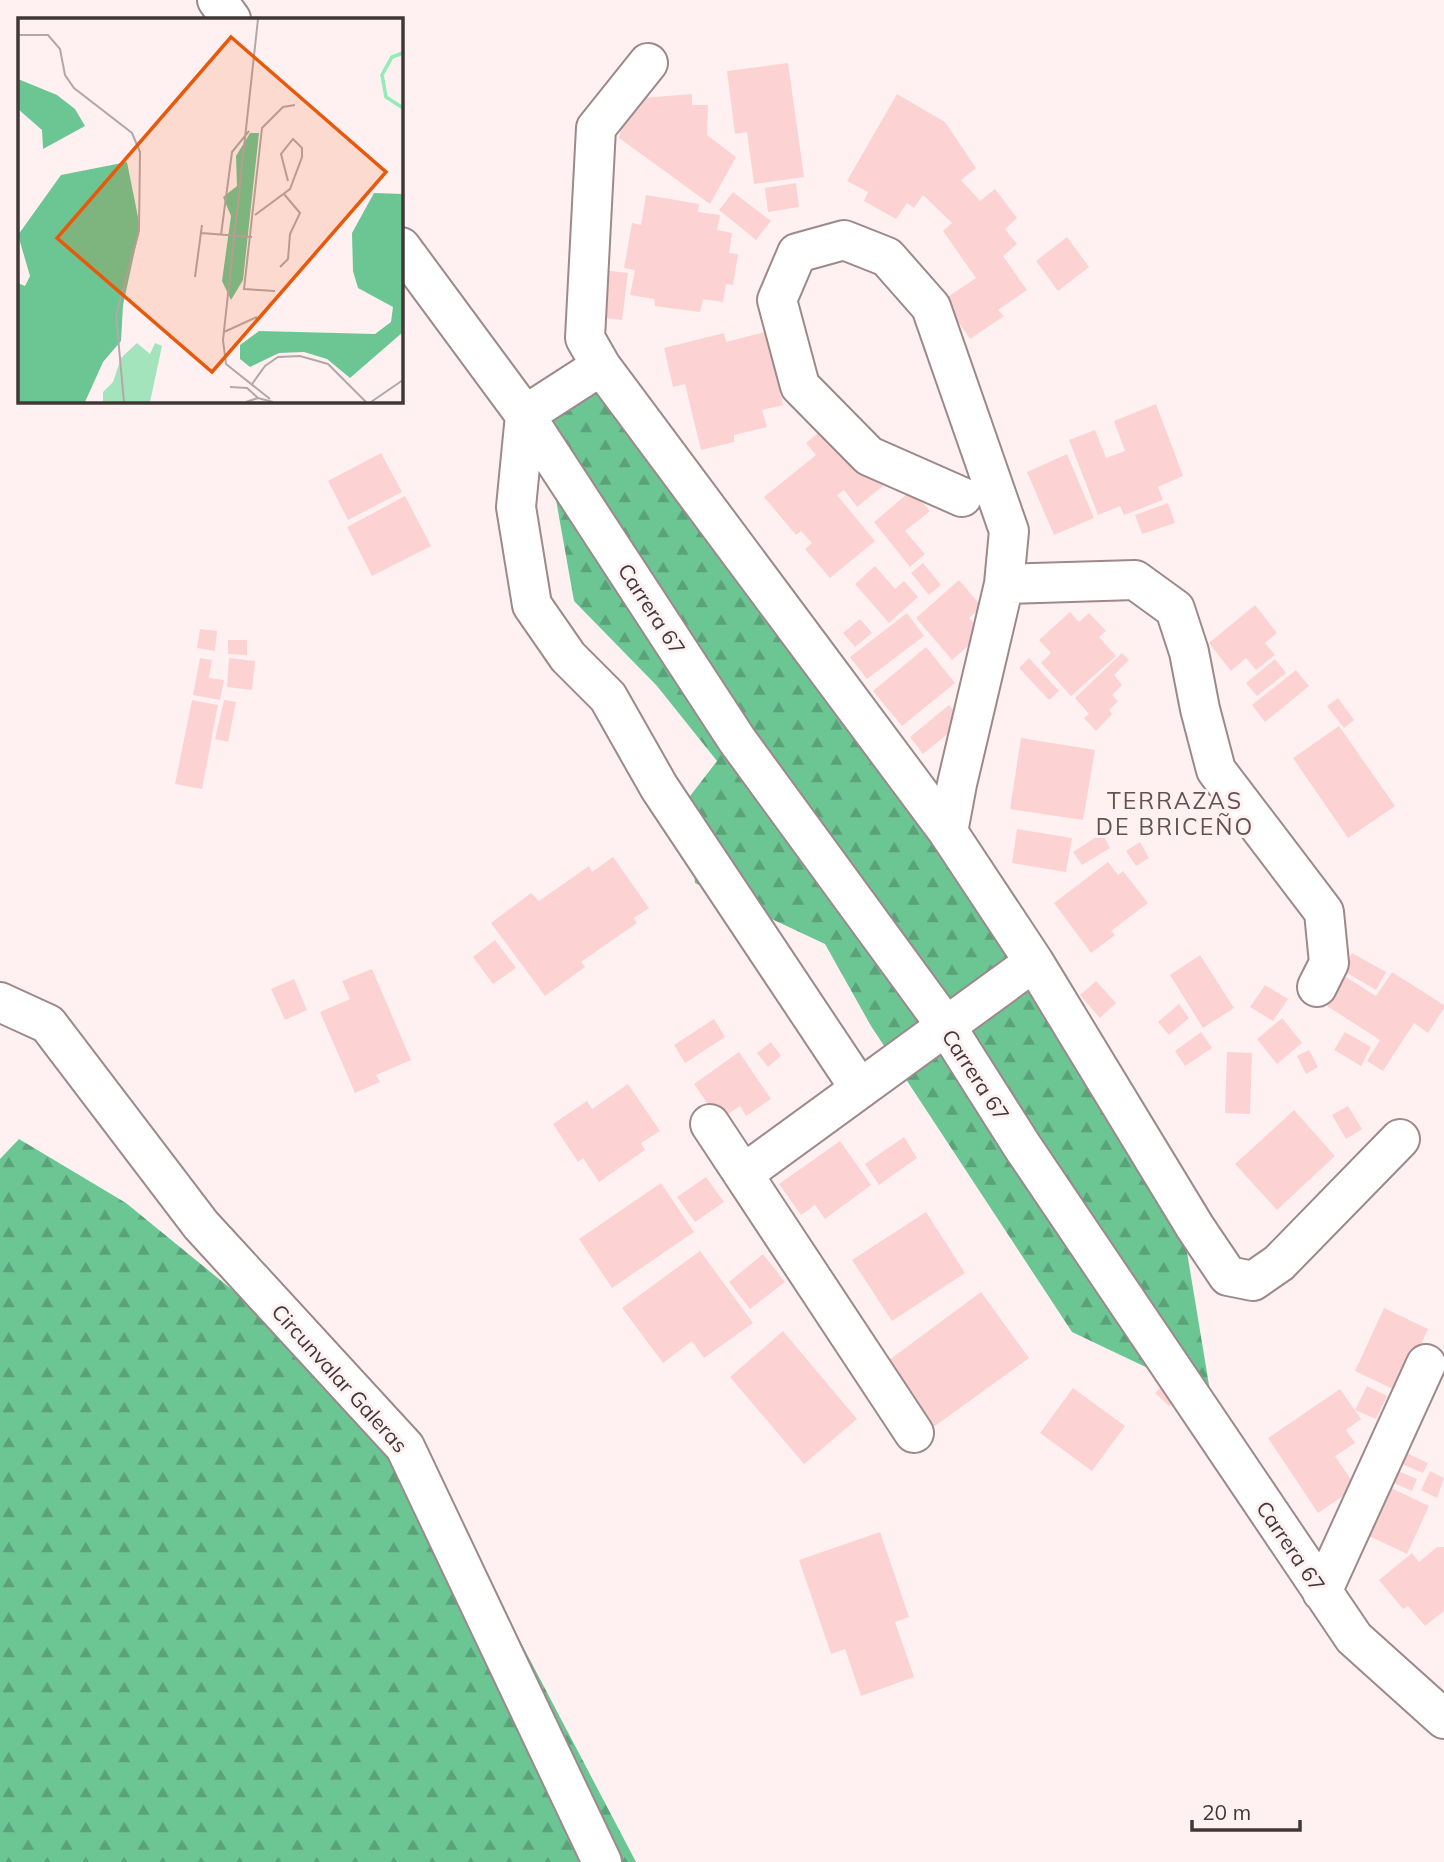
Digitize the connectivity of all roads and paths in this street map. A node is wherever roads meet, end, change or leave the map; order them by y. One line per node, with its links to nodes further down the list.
1 (217, 0): 2 (street)
2 (230, 18)
3 (648, 63): 5 (street)
4 (402, 248): 6 (street, Carrera 67)
5 (601, 366): 6 (street); 9 (street)
6 (525, 415): 13 (street, Carrera 67); 14 (street)
7 (962, 497): 8 (street)
8 (1004, 584): 9 (street); 11 (street)
9 (948, 832): 10 (street)
10 (1034, 962): 13 (street); 16 (street)
11 (1317, 987)
12 (0, 1002): 22 (street, Circunvalar Galeras)
13 (946, 1026): 14 (street); 20 (street, Carrera 67)
14 (860, 1090): 17 (street)
15 (710, 1124): 17 (street)
16 (1400, 1139)
17 (743, 1174): 19 (street)
18 (1426, 1364): 20 (street)
19 (914, 1433)
20 (1322, 1592): 21 (street, Carrera 67)
21 (1444, 1718)
22 (602, 1862)

